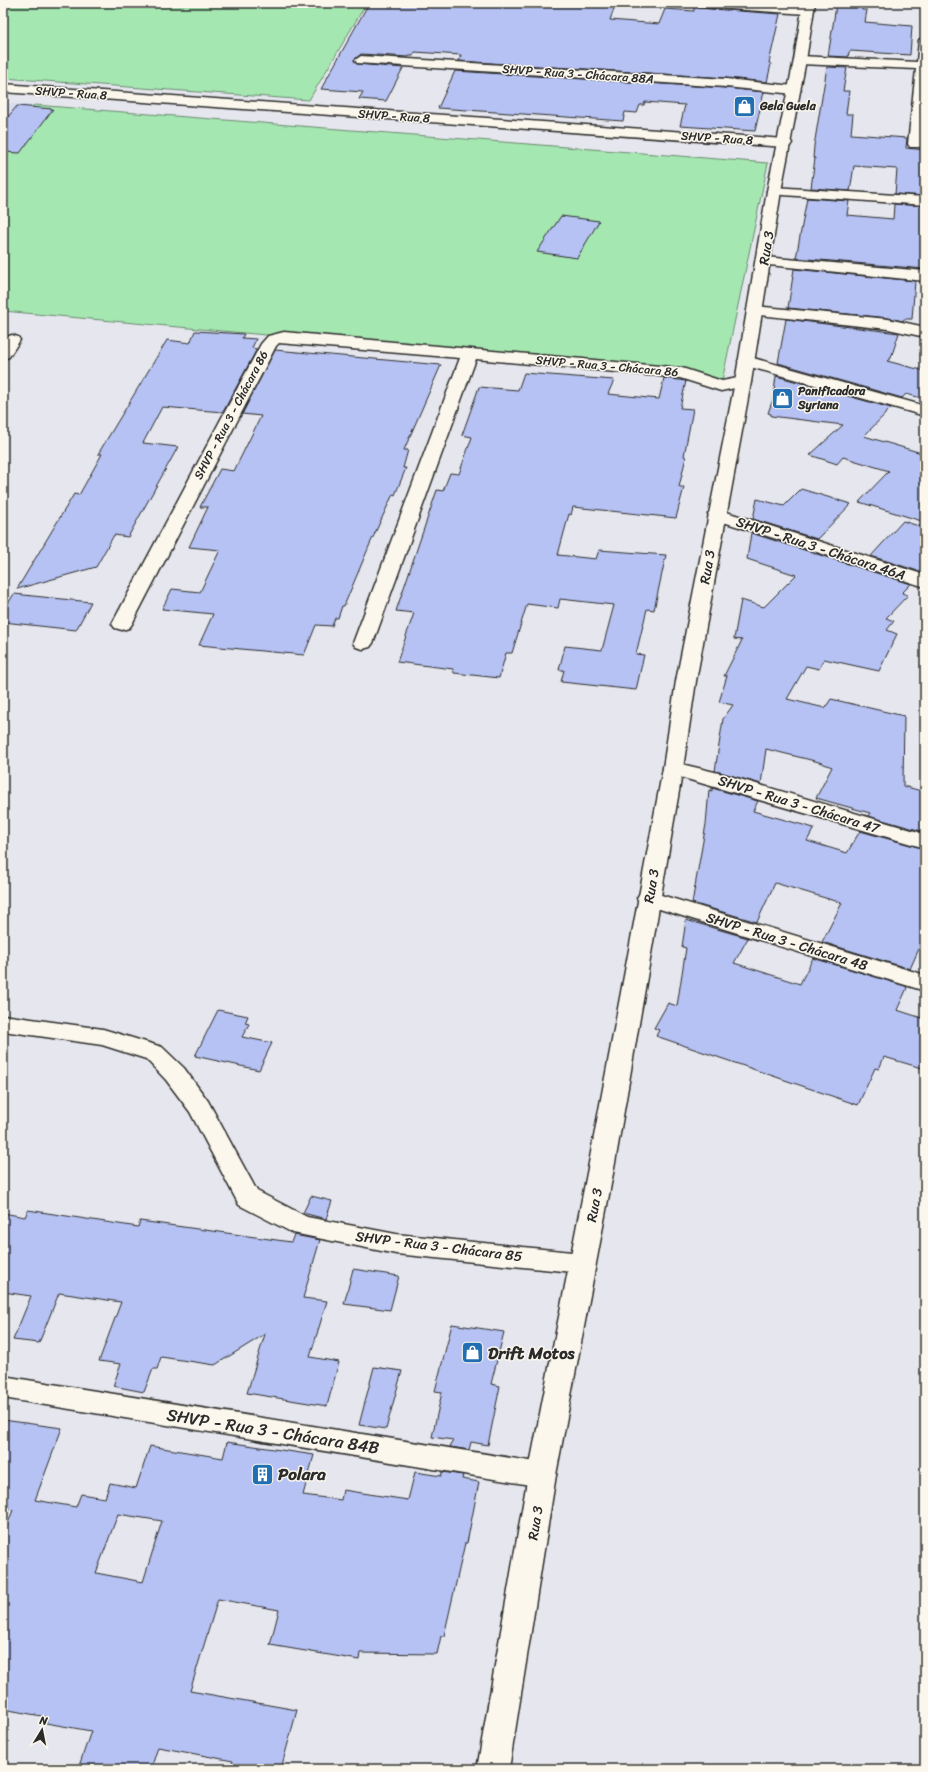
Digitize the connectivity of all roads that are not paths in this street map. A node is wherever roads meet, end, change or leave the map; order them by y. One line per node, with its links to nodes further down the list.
1 (698, 3): 2 (street)
2 (808, 7): 4 (street, Rua 3)
3 (925, 40): 6 (street)
4 (801, 56): 6 (street); 8 (street, Rua 3)
5 (361, 60): 8 (street, SHVP - Rua 3 - Chácara 88A)
6 (924, 63): 10 (street)
7 (3, 88): 9 (street, SHVP - Rua 8)
8 (794, 90): 9 (street, Rua 3)
9 (785, 143): 11 (street, Rua 3)
10 (915, 144)
11 (774, 190): 12 (street); 13 (street, Rua 3)
12 (925, 201)
13 (764, 261): 14 (street); 15 (street, Rua 3)
14 (925, 276)
15 (755, 311): 16 (street); 20 (street, Rua 3)
16 (925, 332)
17 (12, 340): 18 (street)
18 (3, 354)
19 (470, 354): 21 (street, SHVP - Rua 3 - Chácara 86); 25 (street, SHVP - Rua 3 - Chácara 86); 26 (street)
20 (746, 360): 21 (street, Rua 3); 22 (street)
21 (743, 382): 23 (street, Rua 3)
22 (925, 411)
23 (717, 514): 24 (street, SHVP - Rua 3 - Chácara 46A); 27 (street, Rua 3)
24 (925, 581)
25 (122, 624)
26 (362, 643)
27 (672, 768): 28 (street, SHVP - Rua 3 - Chácara 47); 29 (street, Rua 3)
28 (925, 841)
29 (648, 898): 30 (street, SHVP - Rua 3 - Chácara 48); 32 (street, Rua 3)
30 (925, 983)
31 (3, 1023): 32 (street, SHVP - Rua 3 - Chácara 85)
32 (582, 1263): 34 (street, Rua 3)
33 (3, 1387): 34 (street, SHVP - Rua 3 - Chácara 84B)
34 (542, 1474): 35 (street, Rua 3)
35 (493, 1769)

